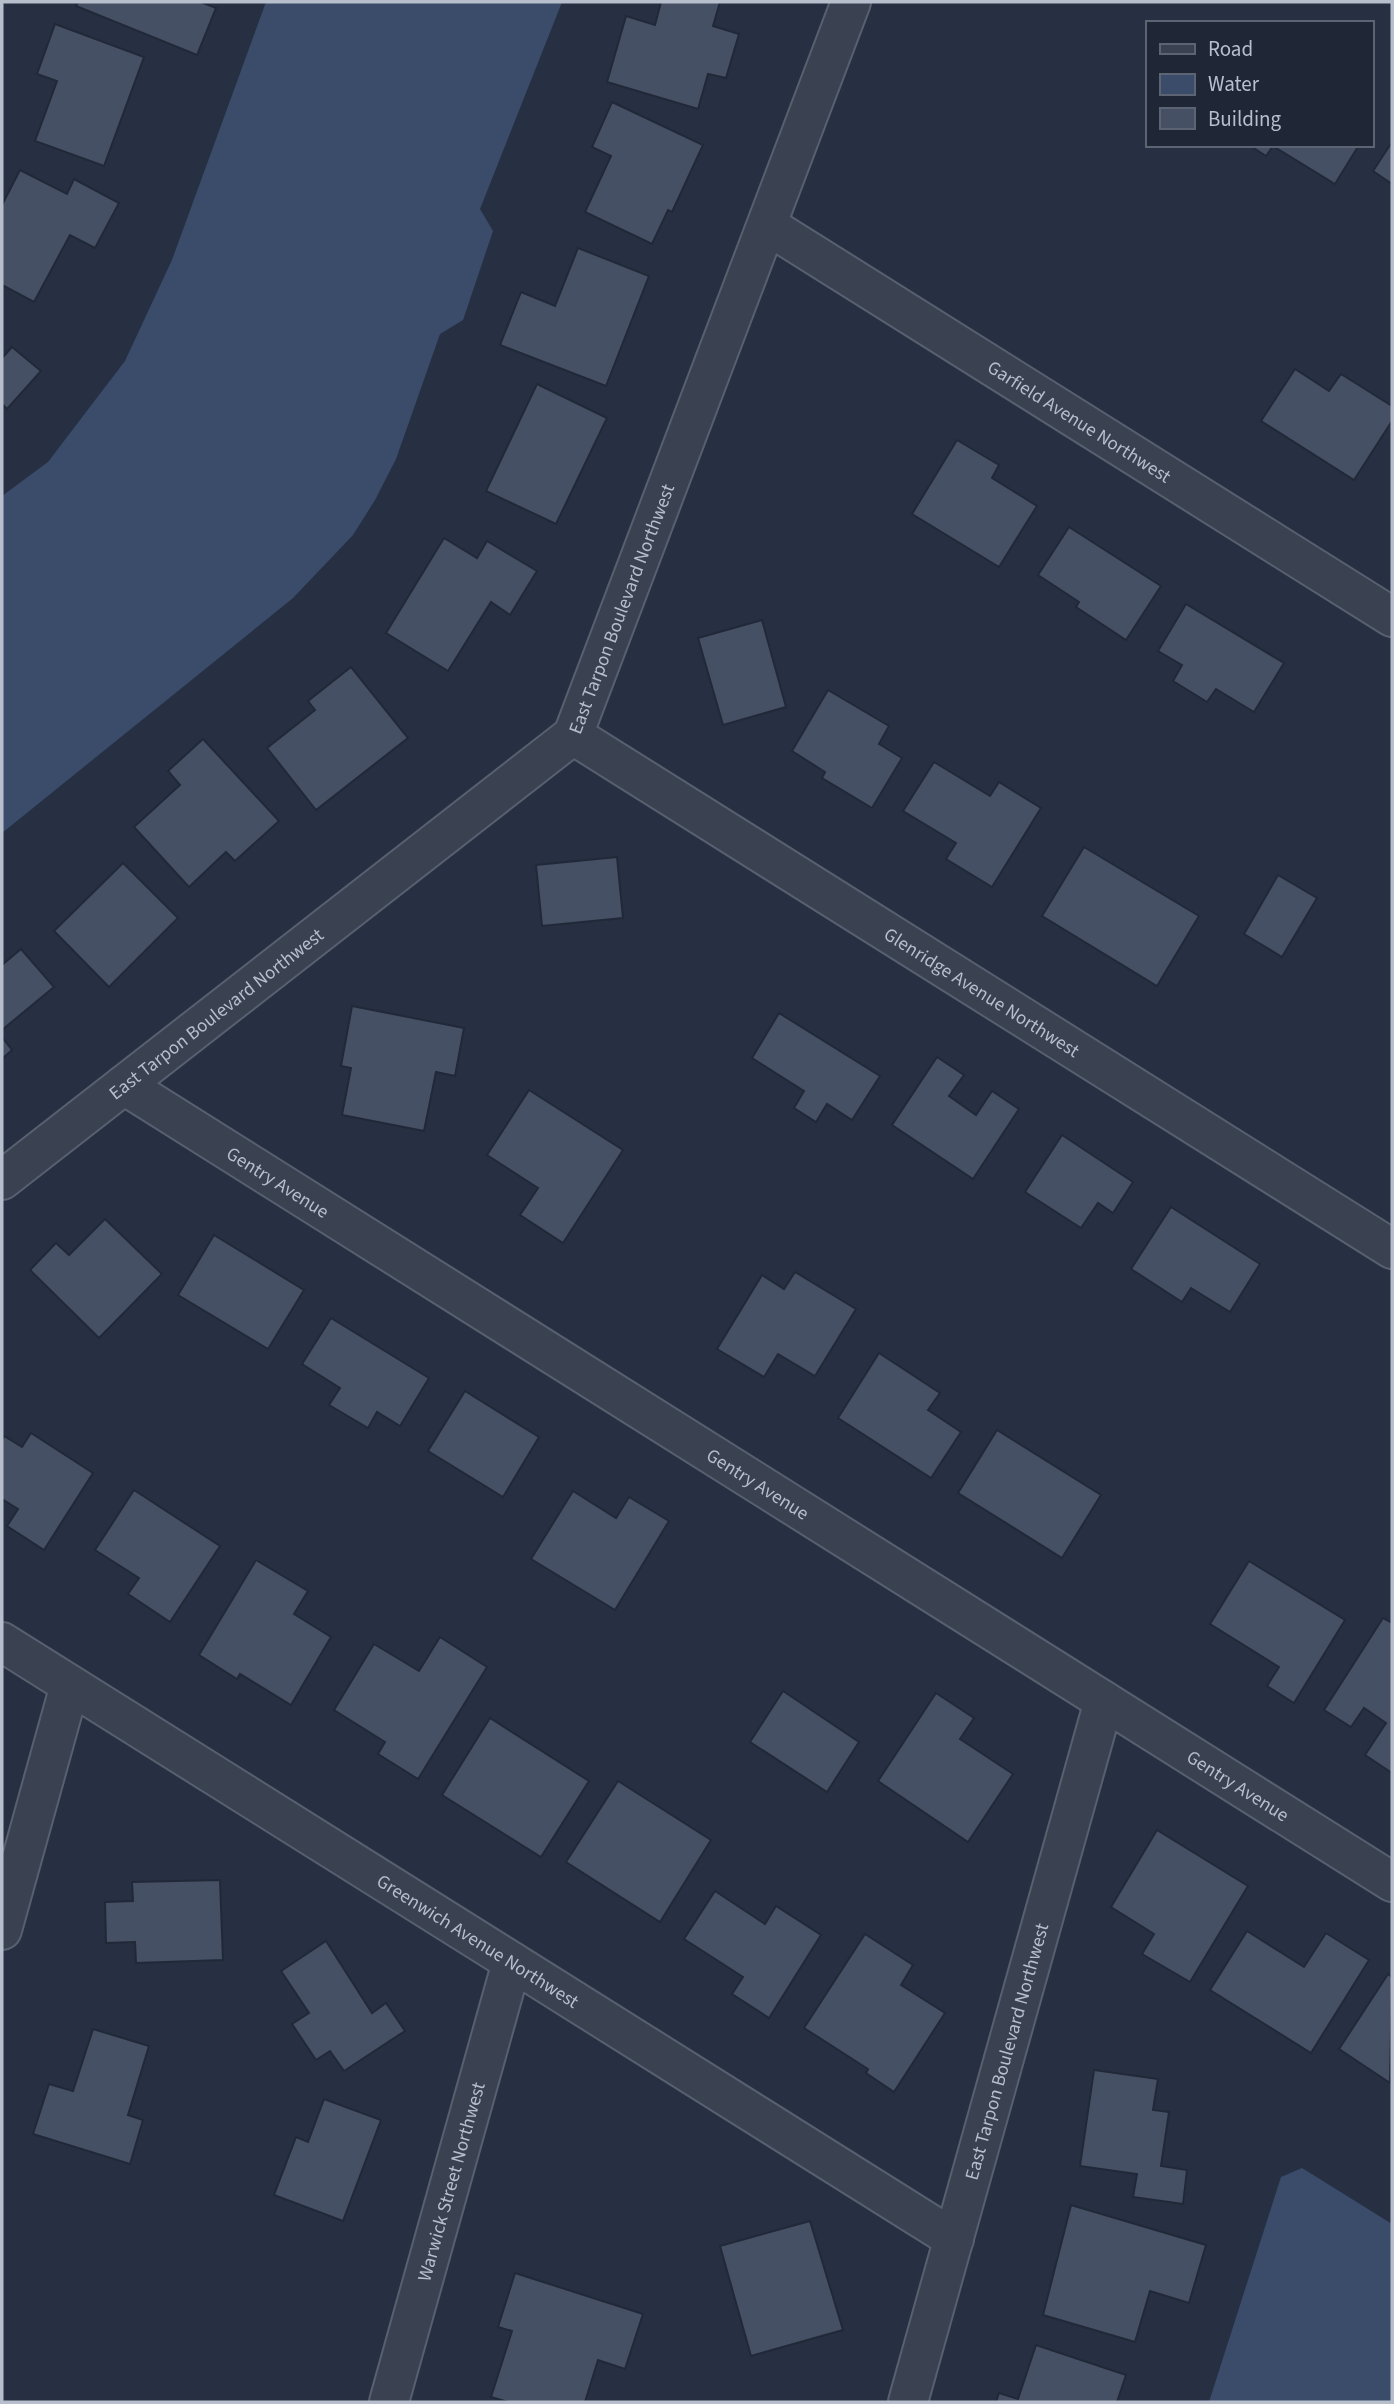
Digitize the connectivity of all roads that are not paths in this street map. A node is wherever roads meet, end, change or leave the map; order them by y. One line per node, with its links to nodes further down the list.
1 (851, 2): 2 (street, East Tarpon Boulevard Northwest)
2 (767, 225): 3 (street, Garfield Avenue Northwest); 4 (street, East Tarpon Boulevard Northwest)
3 (1392, 617)
4 (573, 735): 5 (street, East Tarpon Boulevard Northwest); 7 (street, Glenridge Avenue Northwest)
5 (124, 1085): 6 (street, East Tarpon Boulevard Northwest); 10 (street, Gentry Avenue)
6 (2, 1180)
7 (1392, 1249)
8 (2, 1642): 9 (street, Greenwich Avenue Northwest)
9 (71, 1685): 12 (street); 13 (street, Greenwich Avenue Northwest)
10 (1104, 1701): 11 (street, Gentry Avenue); 14 (street, East Tarpon Boulevard Northwest)
11 (1392, 1882)
12 (2, 1930)
13 (512, 1962): 14 (street, Greenwich Avenue Northwest); 15 (street, Warwick Street Northwest)
14 (954, 2239): 16 (street, East Tarpon Boulevard Northwest)
15 (389, 2402)
16 (908, 2402)

